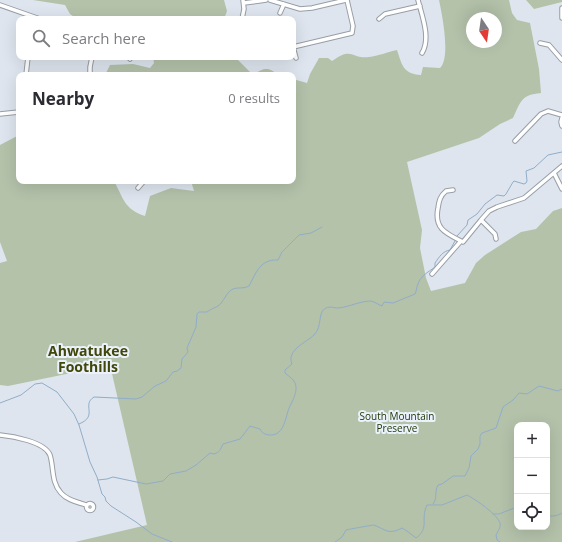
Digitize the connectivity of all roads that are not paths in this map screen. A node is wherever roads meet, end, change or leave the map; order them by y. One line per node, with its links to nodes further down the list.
1 (266, 0): 5 (street)
2 (270, 0): 6 (street)
3 (346, 0): 6 (street); 16 (street)
4 (418, 0): 8 (street)
5 (243, 1): 12 (street)
6 (284, 4): 10 (street)
7 (0, 5): 11 (street)
8 (420, 6): 13 (street); 17 (street)
9 (562, 8): 14 (street)
10 (280, 13)
11 (31, 16)
12 (242, 16)
13 (379, 18)
14 (562, 18)
15 (540, 43): 20 (street)
16 (296, 46)
17 (422, 53)
18 (28, 60): 21 (street)
19 (91, 60): 22 (street)
20 (562, 60)
21 (26, 72)
22 (90, 72)
23 (16, 112): 24 (street)
24 (0, 114)
25 (562, 117): 26 (street); 27 (street)
26 (562, 126)
27 (515, 141)
28 (562, 166): 29 (street)
29 (554, 173): 32 (street); 34 (street)
30 (141, 184): 31 (street)
31 (138, 188)
32 (562, 189)
33 (453, 190): 36 (street)
34 (481, 220): 35 (street); 36 (street)
35 (496, 239)
36 (461, 241): 37 (street)
37 (432, 274)
38 (0, 435): 39 (street)
39 (86, 505)

